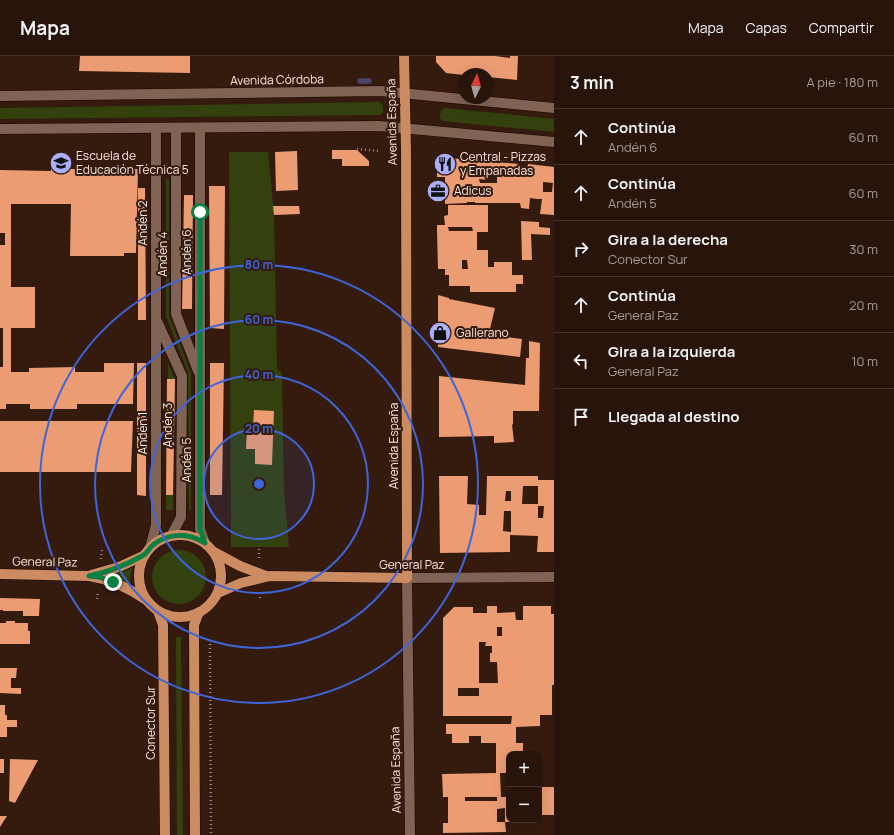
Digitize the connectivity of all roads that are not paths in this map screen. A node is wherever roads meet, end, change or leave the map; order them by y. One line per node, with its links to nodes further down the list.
1 (404, 56): 2 (main road, Avenida España)
2 (405, 93): 3 (main road, Avenida Córdoba); 4 (main road, Avenida Córdoba); 8 (main road, Avenida España)
3 (0, 96)
4 (554, 108)
5 (156, 128): 6 (main road); 9 (main road); 11 (main road, Andén 2)
6 (176, 128): 7 (main road); 12 (main road, Andén 4)
7 (200, 128): 8 (main road); 12 (main road, Andén 6)
8 (405, 128): 10 (main road); 21 (main road, Avenida España)
9 (0, 129)
10 (554, 142)
11 (156, 318): 13 (main road, Andén 3); 15 (main road, Andén 1)
12 (200, 376): 14 (main road, Andén 5)
13 (171, 536): 14 (main road); 15 (main road)
14 (205, 543): 16 (main road)
15 (147, 551): 18 (main road, General Paz); 23 (main road)
16 (213, 551): 19 (main road, General Paz); 22 (main road)
17 (0, 574): 18 (main road, General Paz)
18 (89, 576): 23 (main road, General Paz)
19 (270, 576): 21 (main road, General Paz); 22 (main road, General Paz)
20 (554, 577): 21 (main road, General Paz)
21 (407, 578): 28 (main road, Avenida España)
22 (218, 593): 25 (main road)
23 (149, 602): 24 (main road)
24 (158, 611): 25 (main road); 26 (main road, Conector Sur)
25 (199, 612): 27 (main road)
26 (165, 835)
27 (195, 835)
28 (410, 835)

